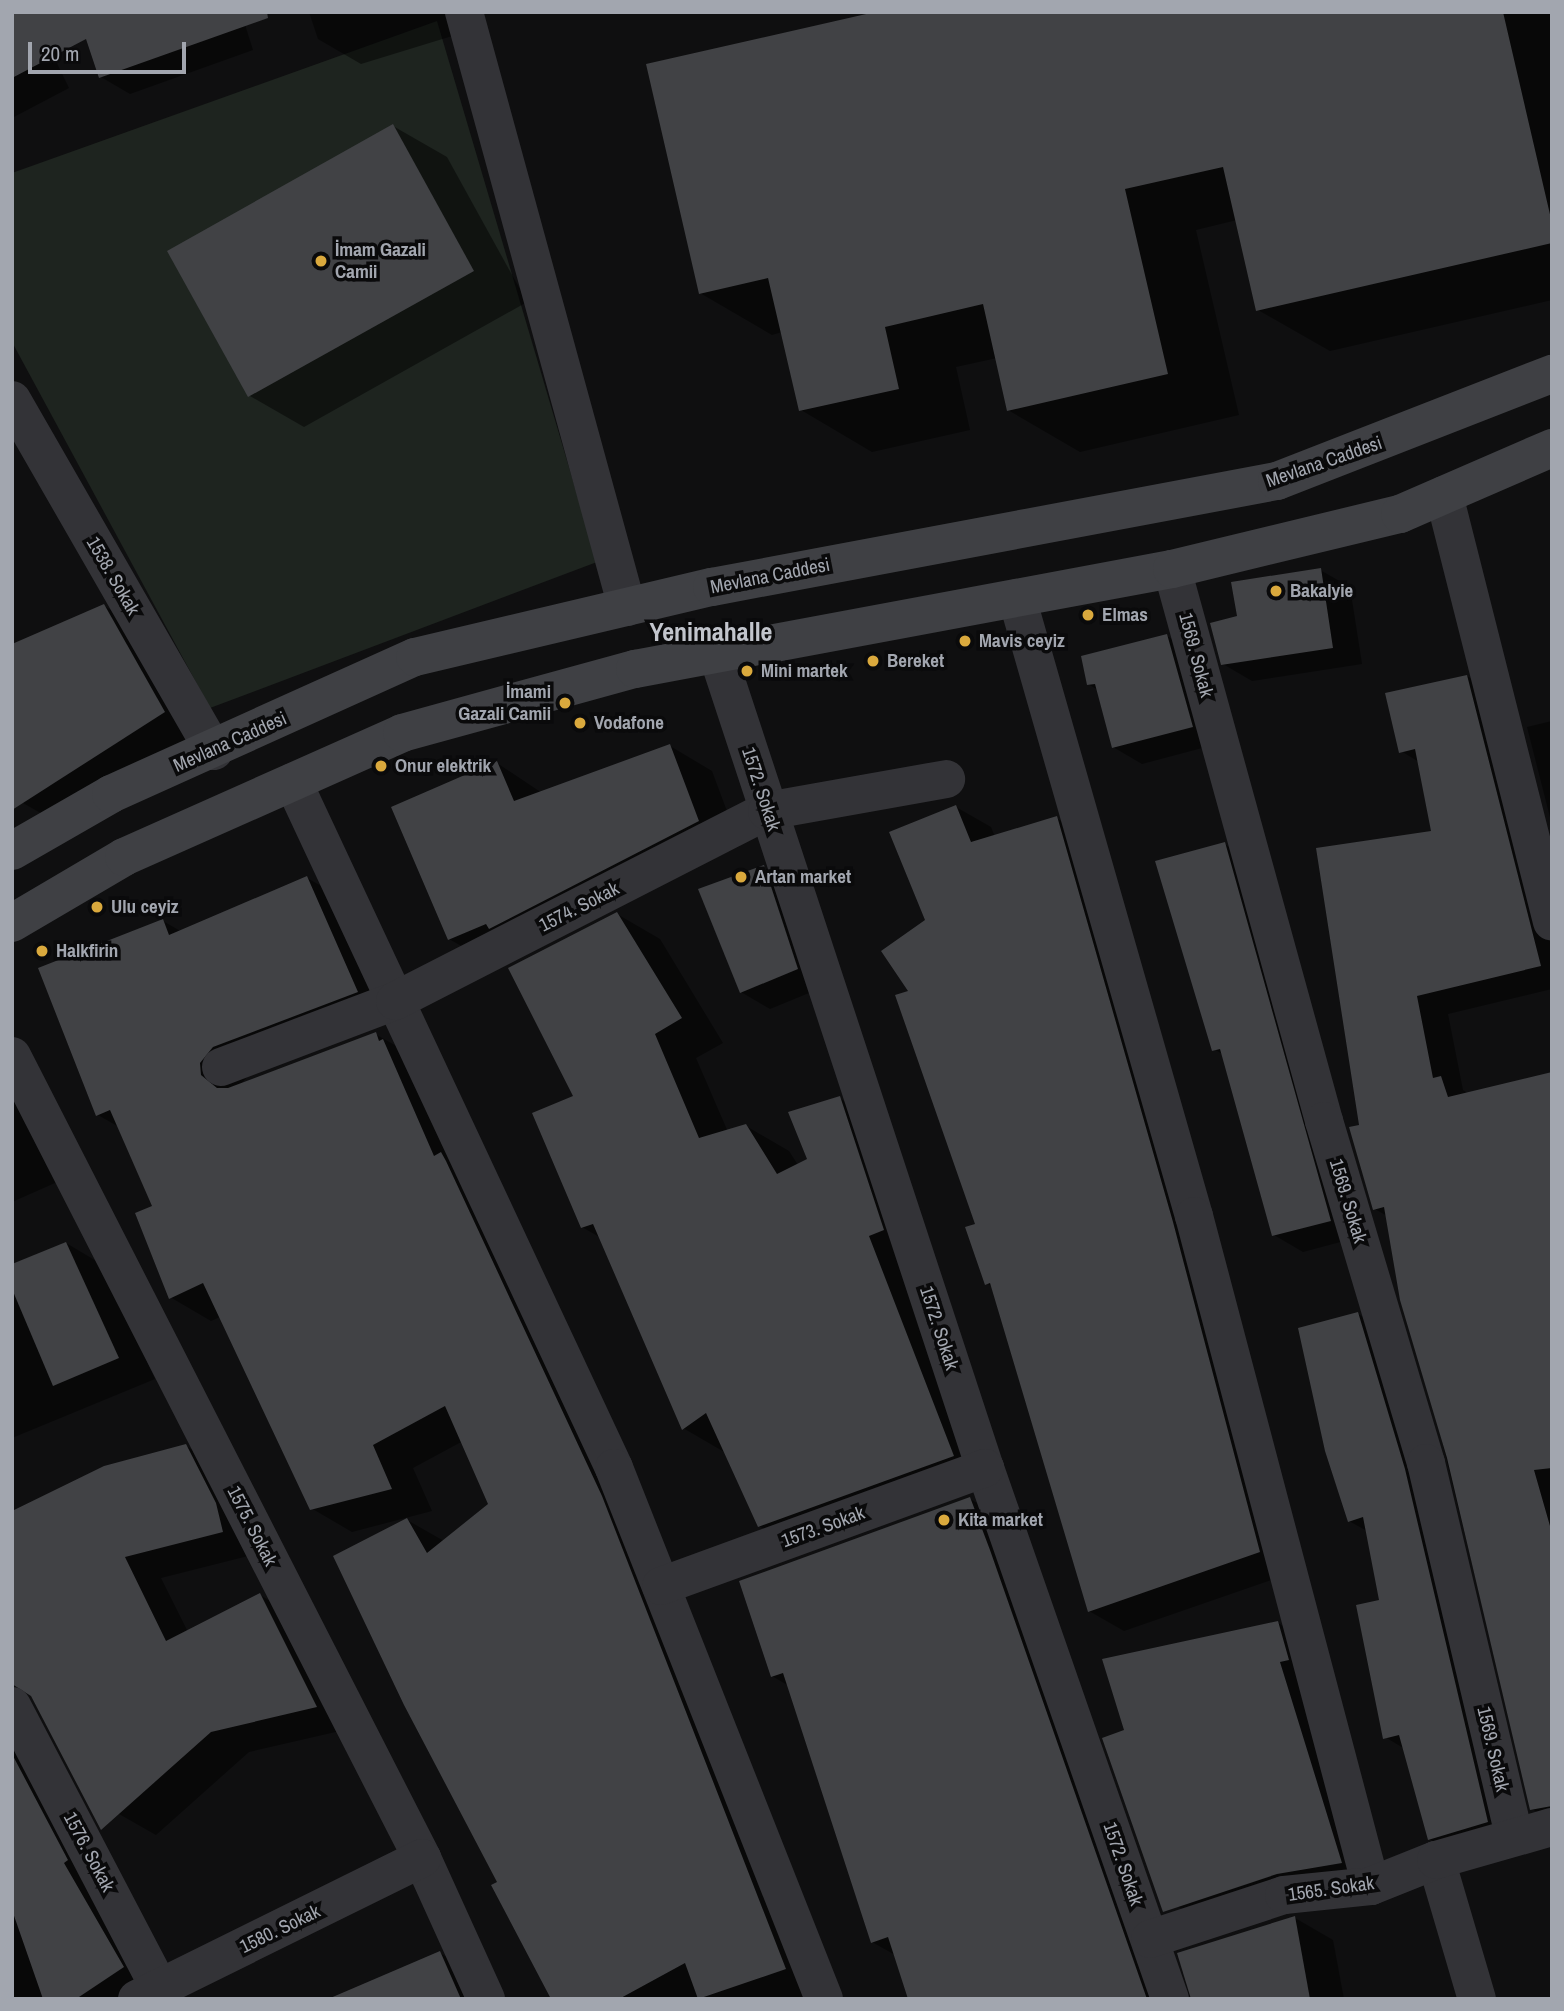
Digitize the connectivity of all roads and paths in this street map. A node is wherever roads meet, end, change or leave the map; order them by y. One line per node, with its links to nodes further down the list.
1 (464, 12): 8 (street)
2 (1552, 374): 8 (main road, Mevlana Caddesi)
3 (12, 400): 10 (street, 1538. Sokak)
4 (1552, 448): 5 (main road)
5 (1444, 495): 6 (main road); 15 (street)
6 (1172, 569): 7 (main road); 24 (street, 1569. Sokak)
7 (1017, 598): 9 (main road); 27 (street)
8 (627, 607): 10 (main road, Mevlana Caddesi)
9 (717, 653): 12 (main road); 13 (street, 1572. Sokak)
10 (214, 751): 14 (main road, Mevlana Caddesi)
11 (946, 779): 13 (street, 1574. Sokak)
12 (293, 782): 16 (main road); 17 (street)
13 (768, 811): 17 (street, 1574. Sokak); 20 (street, 1572. Sokak)
14 (12, 852)
15 (1552, 922)
16 (12, 923)
17 (395, 1001): 19 (street, 1574. Sokak); 21 (street)
18 (12, 1056): 25 (street, 1575. Sokak)
19 (221, 1067)
20 (985, 1468): 21 (street, 1573. Sokak); 28 (street, 1572. Sokak)
21 (661, 1586): 31 (street)
22 (12, 1706): 29 (street, 1576. Sokak)
23 (1552, 1827): 24 (street, 1565. Sokak)
24 (1514, 1836): 26 (street, 1565. Sokak)
25 (422, 1858): 29 (street, 1580. Sokak); 30 (street, 1575. Sokak)
26 (1436, 1860): 27 (street, 1565. Sokak); 33 (street)
27 (1371, 1886): 28 (street, 1565. Sokak)
28 (1150, 1939): 32 (street, 1572. Sokak)
29 (154, 1995)
30 (486, 1999)
31 (824, 1999)
32 (1170, 1999)
33 (1477, 1999)

